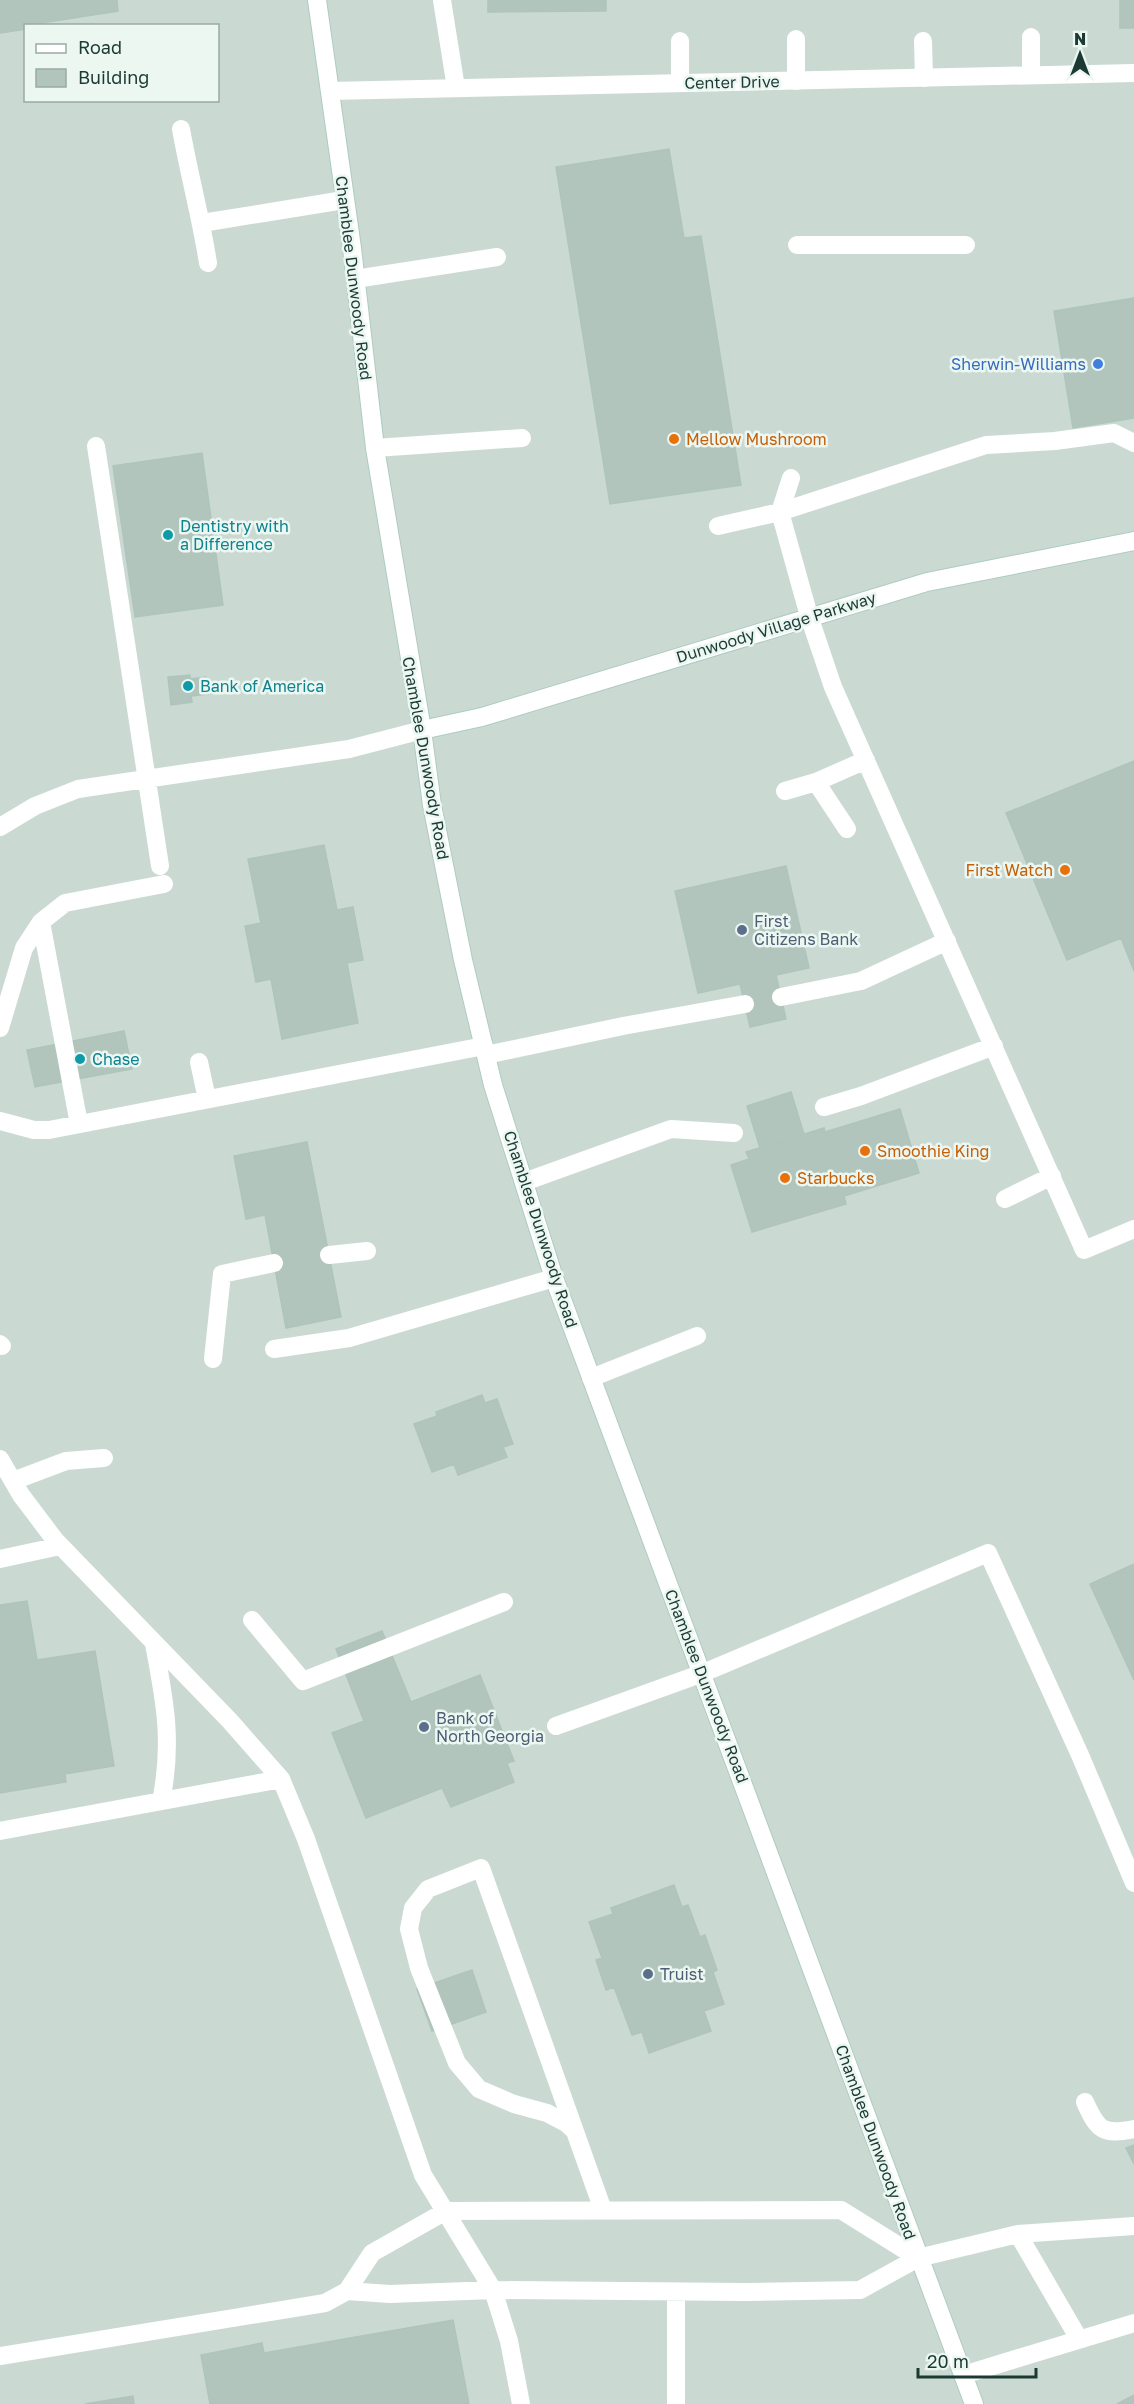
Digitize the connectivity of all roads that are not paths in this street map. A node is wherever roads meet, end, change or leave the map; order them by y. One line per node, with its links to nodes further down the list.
1 (317, 0): 13 (street, Chamblee Dunwoody Road)
2 (442, 0): 12 (street)
3 (1031, 37): 8 (street)
4 (796, 39): 10 (street)
5 (680, 41): 11 (street)
6 (923, 41): 9 (street)
7 (1134, 73): 8 (street, Center Drive)
8 (1031, 75): 9 (street, Center Drive)
9 (924, 78): 10 (street, Center Drive)
10 (796, 81): 11 (street, Center Drive)
11 (680, 83): 12 (street, Center Drive)
12 (456, 88): 13 (street, Center Drive)
13 (330, 91): 15 (street, Chamblee Dunwoody Road)
14 (181, 129): 16 (street)
15 (345, 200): 16 (street); 21 (street, Chamblee Dunwoody Road)
16 (202, 223): 20 (street)
17 (797, 245): 18 (street)
18 (966, 245)
19 (497, 257): 21 (street)
20 (208, 263)
21 (356, 279): 25 (street, Chamblee Dunwoody Road)
22 (522, 438): 25 (street)
23 (1134, 443): 27 (street)
24 (96, 446): 33 (street)
25 (375, 448): 31 (street, Chamblee Dunwoody Road)
26 (791, 477): 27 (street)
27 (780, 512): 28 (street); 30 (street)
28 (718, 526)
29 (1134, 541): 30 (street, Dunwoody Village Parkway)
30 (809, 616): 31 (street, Dunwoody Village Parkway); 32 (street)
31 (422, 730): 33 (street, Dunwoody Village Parkway); 44 (street, Chamblee Dunwoody Road)
32 (866, 760): 34 (street); 39 (street)
33 (145, 778): 36 (street, Dunwoody Village Parkway); 38 (street)
34 (816, 782): 35 (street); 37 (street)
35 (785, 791)
36 (0, 827)
37 (847, 829)
38 (41, 922): 42 (street); 49 (street)
39 (947, 941): 40 (street); 43 (street)
40 (781, 997)
41 (745, 1004): 44 (street)
42 (0, 1028)
43 (994, 1047): 47 (street); 51 (street)
44 (485, 1050): 46 (street); 52 (street, Chamblee Dunwoody Road)
45 (199, 1062): 46 (street)
46 (207, 1099): 49 (street)
47 (824, 1107)
48 (0, 1121): 49 (street)
49 (80, 1124)
50 (734, 1132): 52 (street)
51 (1052, 1176): 53 (street); 54 (street)
52 (524, 1182): 58 (street, Chamblee Dunwoody Road)
53 (1005, 1199)
54 (1134, 1229)
55 (367, 1251): 56 (street)
56 (329, 1255)
57 (274, 1263): 61 (street)
58 (554, 1278): 60 (street); 62 (street, Chamblee Dunwoody Road)
59 (697, 1336): 62 (street)
60 (274, 1349)
61 (213, 1359)
62 (591, 1378): 71 (street, Chamblee Dunwoody Road)
63 (104, 1458): 65 (street)
64 (0, 1459): 65 (street)
65 (13, 1481): 66 (street)
66 (60, 1546): 67 (street); 70 (street)
67 (0, 1559)
68 (504, 1602): 69 (street)
69 (252, 1620)
70 (154, 1644): 73 (street); 74 (street)
71 (703, 1673): 72 (street); 76 (street); 84 (street, Chamblee Dunwoody Road)
72 (556, 1726)
73 (281, 1779): 74 (street); 81 (street)
74 (160, 1801): 75 (street)
75 (0, 1831)
76 (1134, 1883)
77 (1085, 2102): 78 (street)
78 (1134, 2129)
79 (575, 2131): 79 (street); 80 (street)
80 (603, 2210): 81 (street); 84 (street)
81 (446, 2211): 85 (street); 86 (street)
82 (1134, 2226): 83 (street)
83 (1018, 2234): 84 (street); 89 (street)
84 (918, 2258): 87 (street); 91 (street, Chamblee Dunwoody Road)
85 (493, 2290): 86 (street); 87 (street); 92 (street)
86 (347, 2291): 90 (street)
87 (676, 2292): 93 (street)
88 (1134, 2323): 89 (street)
89 (1079, 2340): 91 (street)
90 (0, 2356)
91 (963, 2375): 94 (street); 95 (street, Chamblee Dunwoody Road)
92 (521, 2404)
93 (676, 2404)
94 (965, 2404)
95 (974, 2404)

